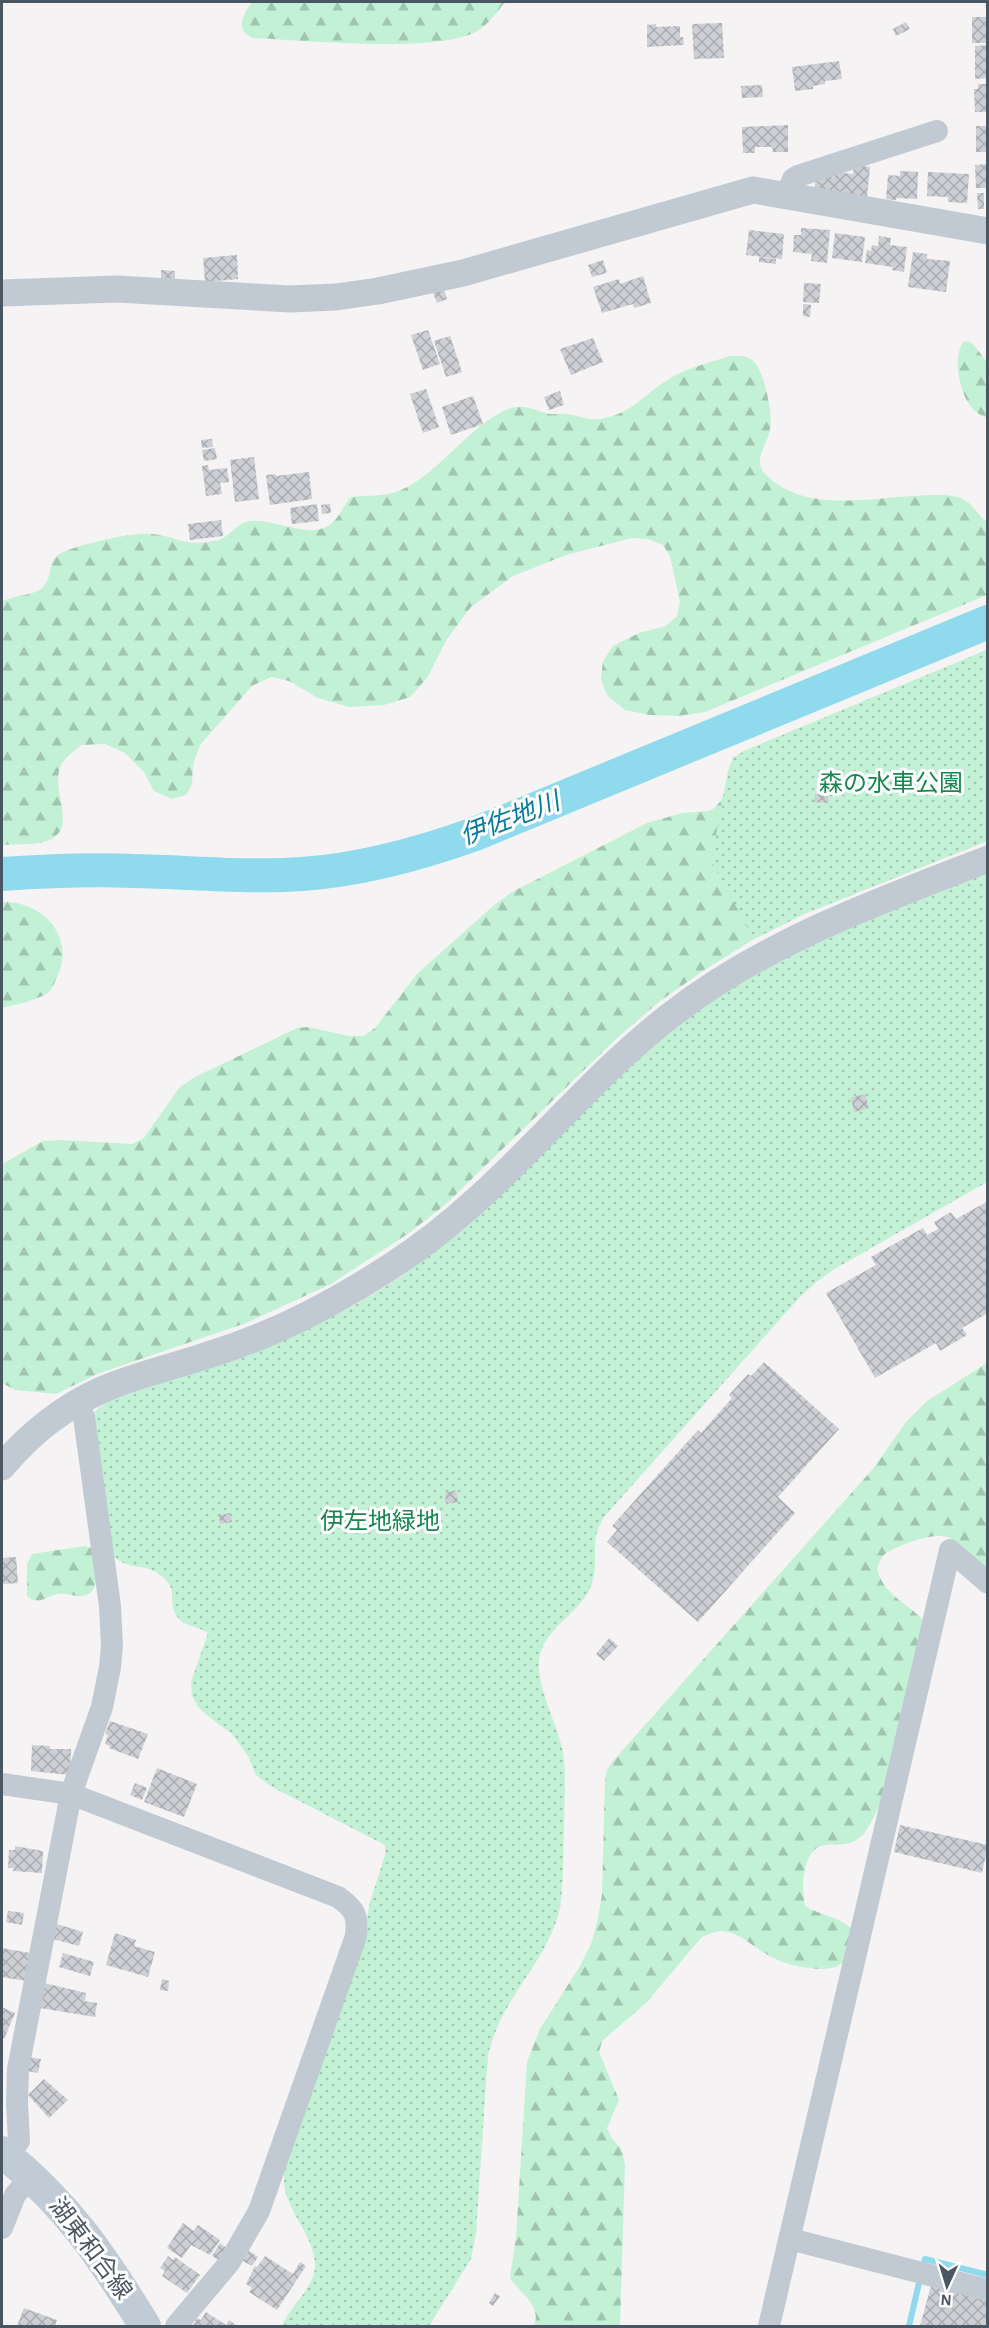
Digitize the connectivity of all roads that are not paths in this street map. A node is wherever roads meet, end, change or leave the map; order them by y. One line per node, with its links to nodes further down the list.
1 (937, 131): 2 (street)
2 (788, 194): 3 (street); 4 (street)
3 (987, 231)
4 (2, 293)
5 (987, 859): 6 (street)
6 (77, 1403): 7 (street); 10 (street)
7 (2, 1467)
8 (987, 1583): 15 (street)
9 (2, 1784): 10 (street)
10 (71, 1794): 11 (street); 18 (street)
11 (9, 2094): 12 (street)
12 (4, 2154): 13 (main road, 湖東和合線)
13 (31, 2176): 14 (street); 17 (main road, 湖東和合線)
14 (2, 2228)
15 (790, 2239): 16 (street); 19 (street)
16 (987, 2290)
17 (146, 2326)
18 (176, 2326)
19 (769, 2326)

